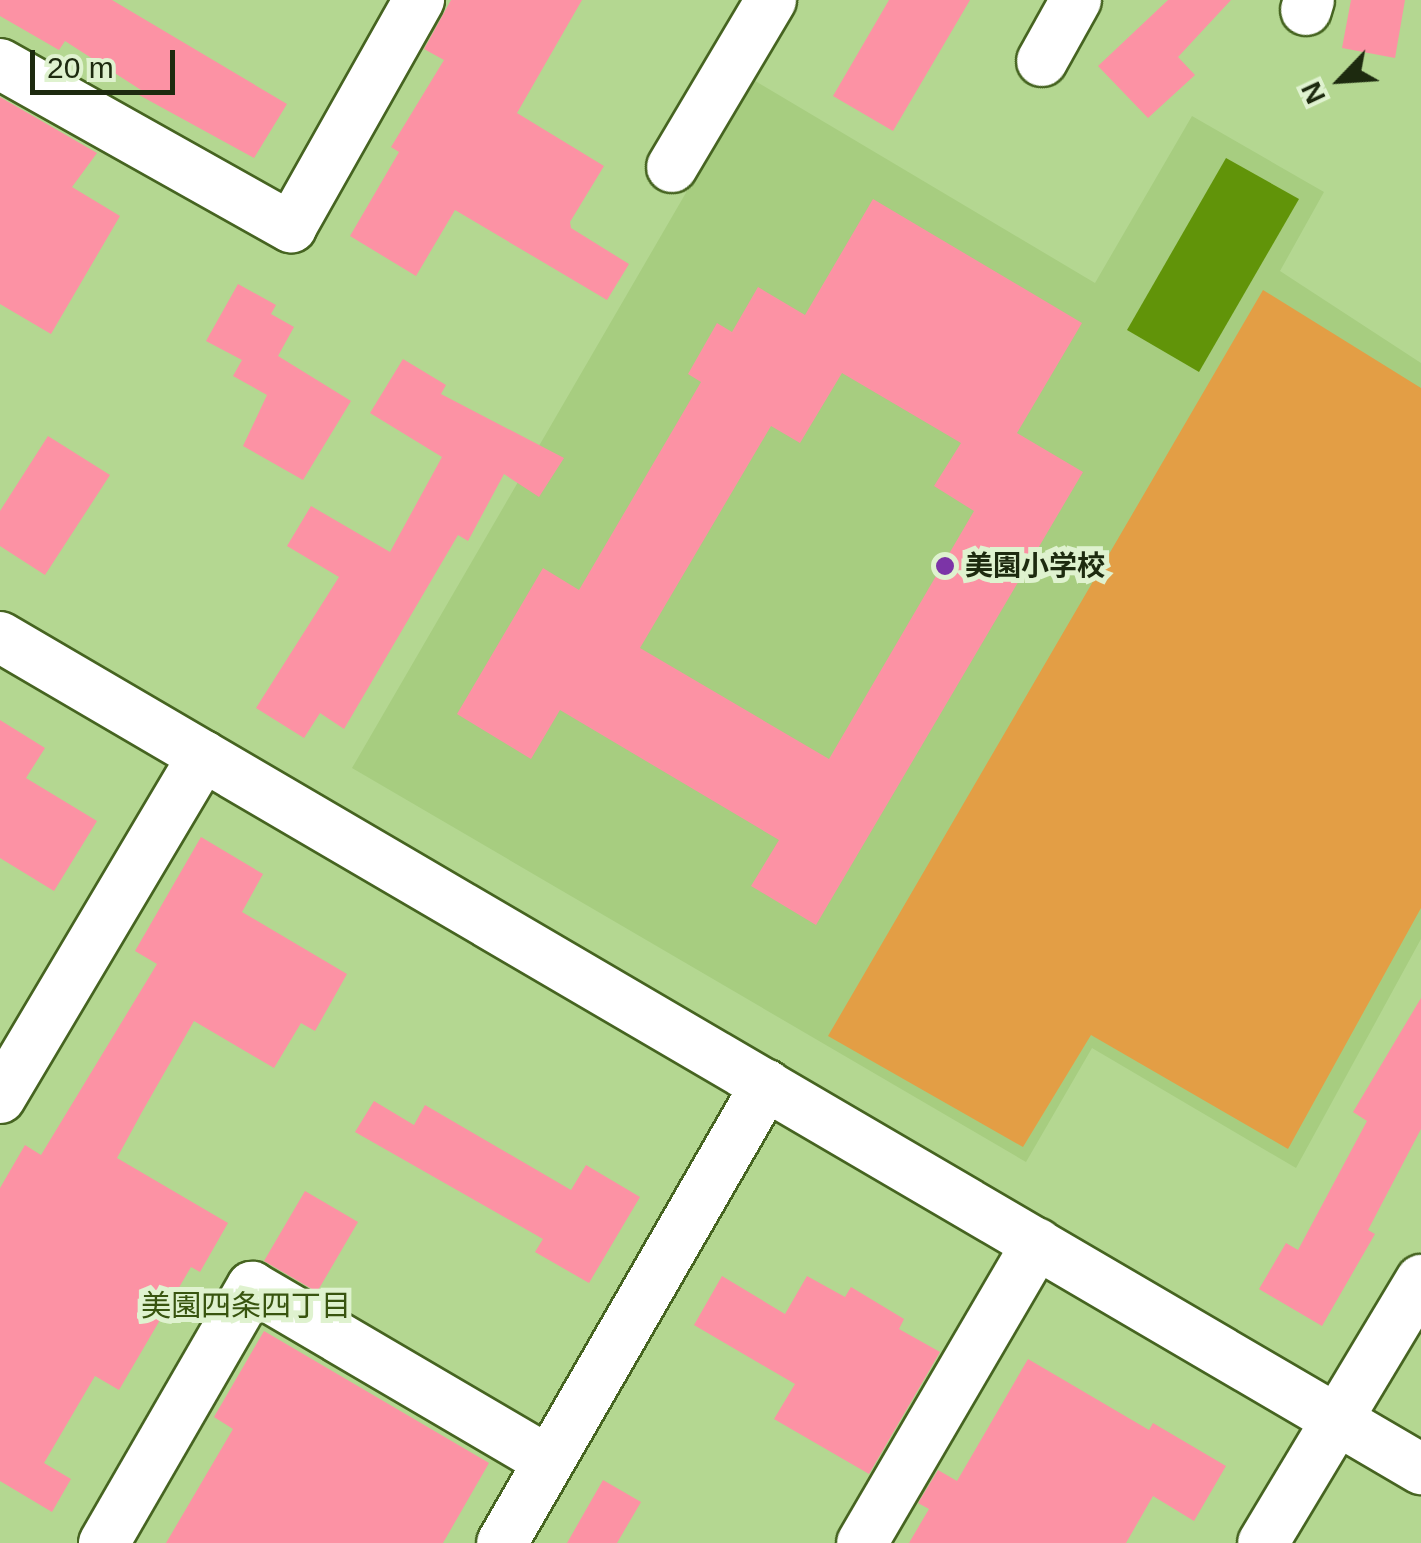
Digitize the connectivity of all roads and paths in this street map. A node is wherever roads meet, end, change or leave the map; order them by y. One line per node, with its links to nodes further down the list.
1 (419, 0): 5 (street)
2 (771, 0): 6 (street)
3 (1076, 0): 4 (street)
4 (1042, 61)
5 (0, 64)
6 (672, 167)
7 (0, 637): 8 (street)
8 (203, 756): 9 (street); 10 (street)
9 (766, 1085): 11 (street); 14 (street)
10 (0, 1098)
11 (1036, 1243): 13 (street); 18 (street)
12 (1421, 1280): 13 (street)
13 (1338, 1421): 15 (street); 19 (street)
14 (549, 1460): 16 (street); 17 (street)
15 (1421, 1469)
16 (104, 1543)
17 (502, 1543)
18 (862, 1543)
19 (1262, 1543)

